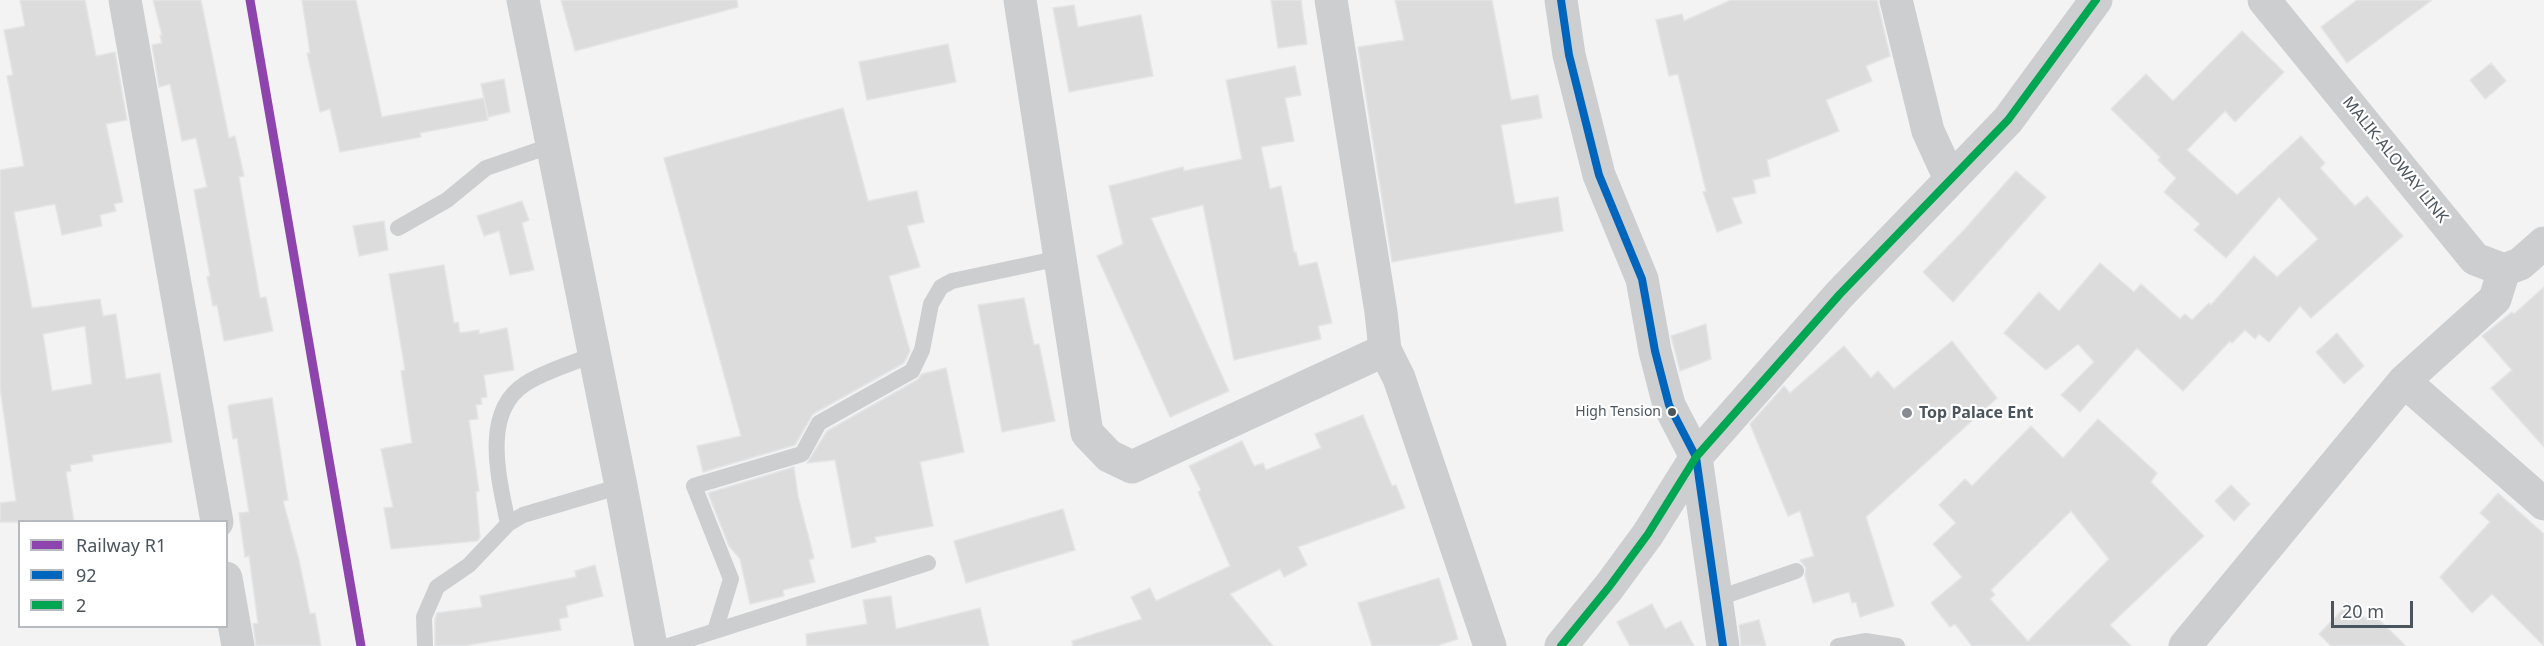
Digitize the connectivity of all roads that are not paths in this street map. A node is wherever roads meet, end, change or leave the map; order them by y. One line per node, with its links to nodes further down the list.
1 (125, 0): 21 (street)
2 (523, 0): 9 (street)
3 (1020, 0): 13 (street)
4 (1332, 0): 15 (street)
5 (1561, 0): 18 (street)
6 (1896, 0): 10 (street)
7 (2096, 0): 10 (street)
8 (2264, 0): 14 (street, MALIK-ALOWAY LINK)
9 (553, 145): 11 (lane); 16 (street)
10 (1950, 179): 18 (street)
11 (398, 228)
12 (2544, 243): 14 (street)
13 (1060, 258): 15 (street); 27 (lane)
14 (2504, 270): 17 (street)
15 (1385, 350): 32 (street)
16 (594, 354): 19 (street); 22 (lane)
17 (2404, 381): 20 (street); 37 (street)
18 (1696, 457): 26 (street); 33 (street)
19 (621, 486): 22 (lane); 30 (street)
20 (2544, 504)
21 (217, 520)
22 (508, 524): 29 (lane)
23 (928, 563): 27 (lane)
24 (1797, 571): 26 (lane)
25 (228, 589): 28 (street)
26 (1716, 599): 34 (street)
27 (715, 631): 31 (lane)
28 (238, 646)
29 (425, 646)
30 (651, 646)
31 (668, 646)
32 (1490, 646)
33 (1561, 646)
34 (1723, 646)
35 (1838, 646): 36 (lane)
36 (1898, 646)
37 (2185, 646)

